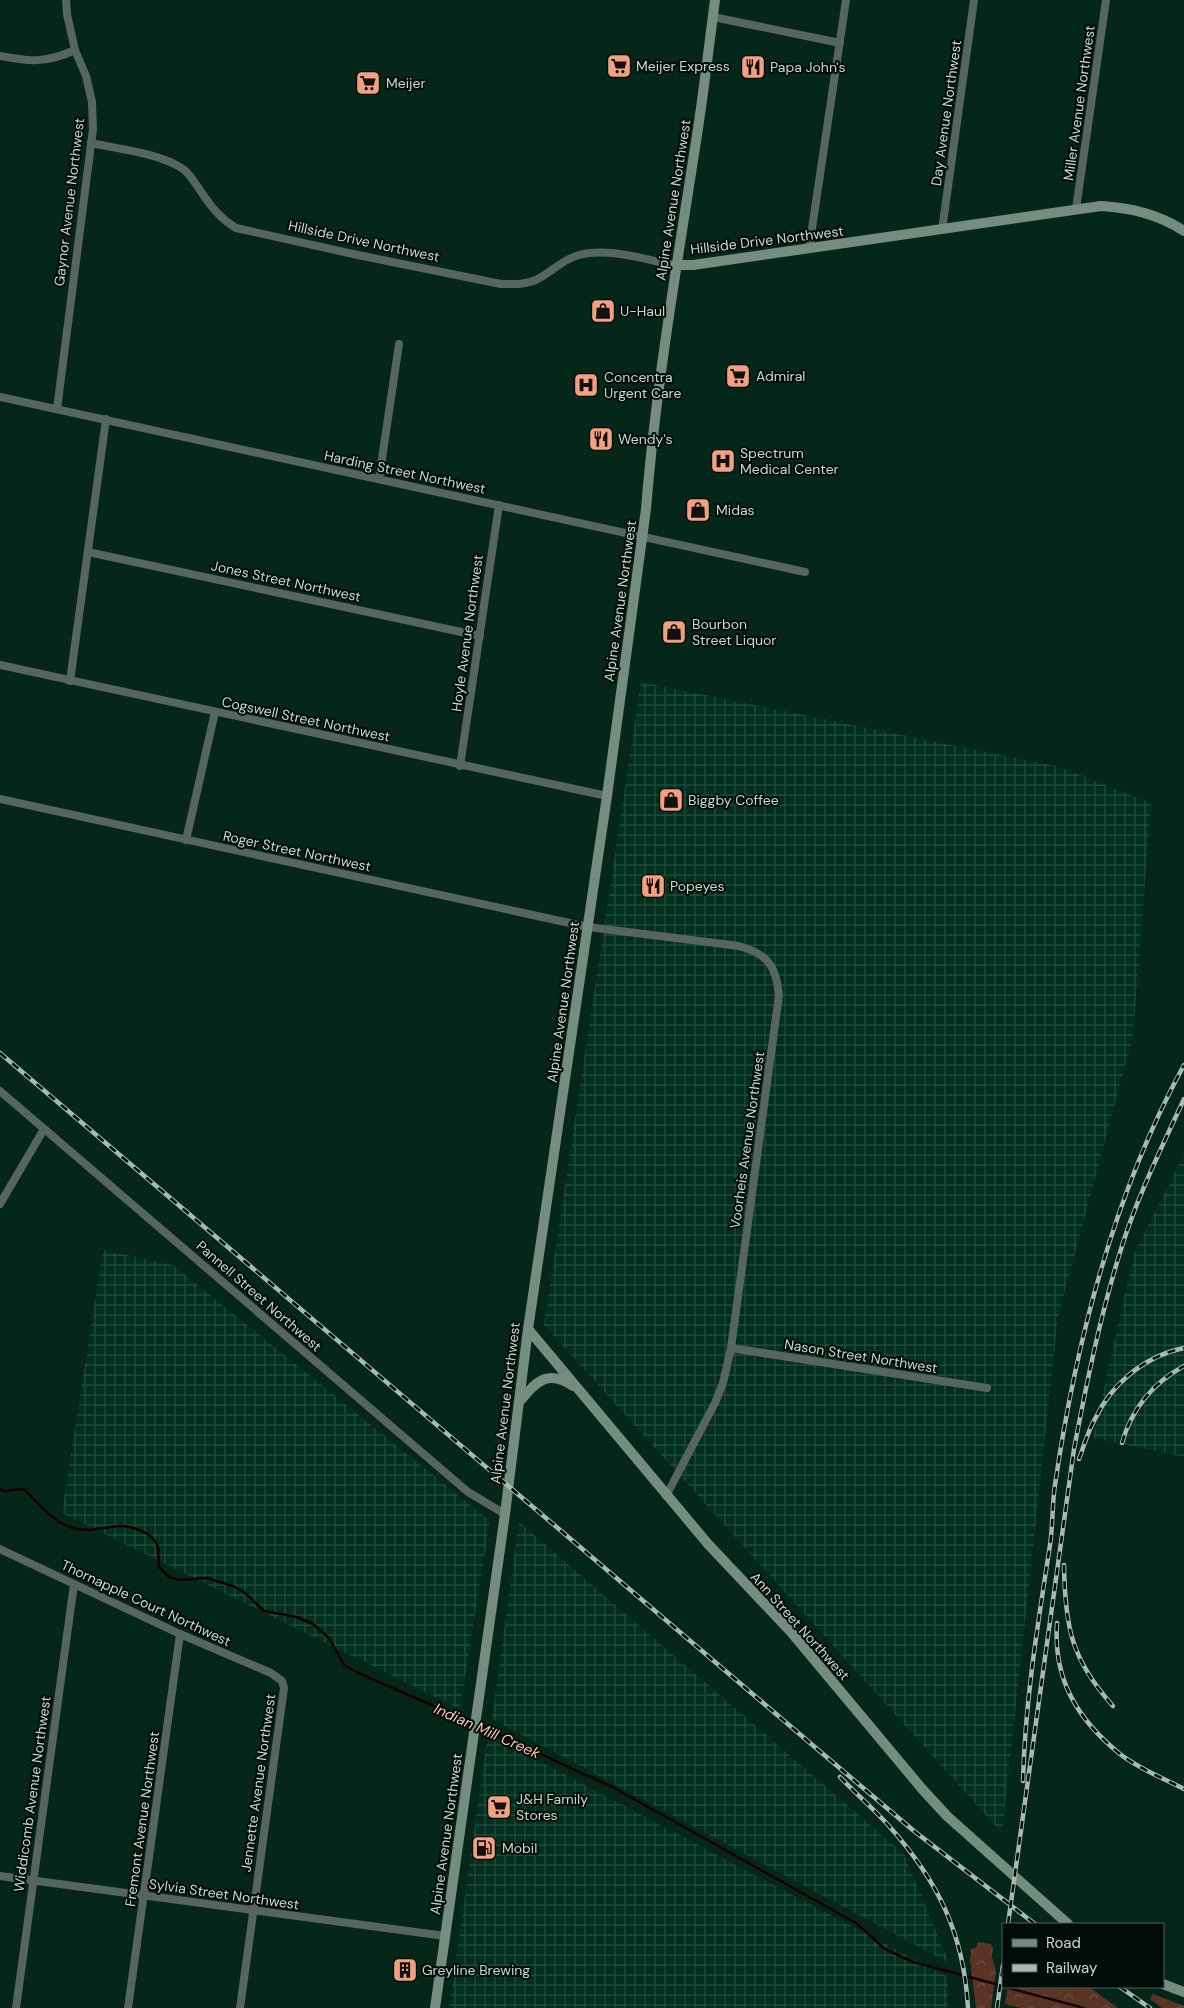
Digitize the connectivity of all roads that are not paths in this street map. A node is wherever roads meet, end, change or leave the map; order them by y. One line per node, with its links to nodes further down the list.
1 (66, 0): 8 (street, Gaynor Avenue Northwest)
2 (715, 0): 6 (main road, Alpine Avenue Northwest)
3 (846, 0): 7 (street)
4 (974, 0): 12 (street, Day Avenue Northwest)
5 (1106, 0): 11 (street, Miller Avenue Northwest)
6 (713, 17): 7 (street); 15 (main road, Alpine Avenue Northwest)
7 (840, 43): 14 (street)
8 (75, 50): 9 (street); 10 (street, Gaynor Avenue Northwest)
9 (0, 56)
10 (91, 143): 15 (street, Hillside Drive Northwest); 18 (street, Gaynor Avenue Northwest)
11 (1076, 210): 12 (main road, Hillside Drive Northwest); 13 (main road, Hillside Drive Northwest)
12 (942, 230): 14 (main road, Hillside Drive Northwest)
13 (1184, 231)
14 (809, 250): 15 (main road, Hillside Drive Northwest)
15 (675, 265): 22 (main road, Alpine Avenue Northwest)
16 (399, 344): 20 (street)
17 (0, 397): 18 (street, Harding Street Northwest)
18 (56, 409): 19 (street, Harding Street Northwest)
19 (106, 419): 20 (street, Harding Street Northwest); 23 (street)
20 (379, 479): 21 (street, Harding Street Northwest)
21 (499, 505): 22 (street, Harding Street Northwest); 25 (street, Hoyle Avenue Northwest)
22 (643, 537): 24 (street, Harding Street Northwest); 30 (main road, Alpine Avenue Northwest)
23 (88, 552): 25 (street, Jones Street Northwest); 27 (street)
24 (804, 572)
25 (480, 636): 29 (street, Hoyle Avenue Northwest)
26 (0, 665): 27 (street, Cogswell Street Northwest)
27 (70, 681): 28 (street, Cogswell Street Northwest)
28 (215, 712): 29 (street, Cogswell Street Northwest); 32 (street)
29 (460, 766): 30 (street, Cogswell Street Northwest)
30 (607, 796): 33 (main road, Alpine Avenue Northwest)
31 (0, 799): 32 (street, Roger Street Northwest)
32 (186, 840): 33 (street, Roger Street Northwest)
33 (588, 927): 37 (main road, Alpine Avenue Northwest); 38 (street, Voorheis Avenue Northwest)
34 (0, 1091): 35 (street, Pannell Street Northwest)
35 (44, 1129): 36 (street); 43 (street, Pannell Street Northwest)
36 (0, 1204)
37 (528, 1329): 40 (main road, Ann Street Northwest); 41 (main road, Alpine Avenue Northwest)
38 (731, 1348): 39 (street, Nason Street Northwest); 42 (street, Voorheis Avenue Northwest)
39 (987, 1388)
40 (579, 1390): 41 (main road); 42 (main road, Ann Street Northwest)
41 (520, 1401): 43 (main road, Alpine Avenue Northwest)
42 (666, 1496): 52 (main road, Ann Street Northwest)
43 (505, 1514): 53 (main road, Alpine Avenue Northwest)
44 (0, 1549): 45 (street, Thornapple Court Northwest)
45 (74, 1584): 46 (street, Thornapple Court Northwest); 49 (street, Widdicomb Avenue Northwest)
46 (180, 1634): 47 (street, Thornapple Court Northwest); 50 (street, Fremont Avenue Northwest)
47 (282, 1681): 51 (street, Jennette Avenue Northwest)
48 (0, 1876): 49 (street, Sylvia Street Northwest)
49 (33, 1881): 50 (street, Sylvia Street Northwest); 56 (street, Widdicomb Avenue Northwest)
50 (144, 1896): 51 (street, Sylvia Street Northwest); 57 (street, Fremont Avenue Northwest)
51 (253, 1910): 53 (street, Sylvia Street Northwest); 58 (street, Jennette Avenue Northwest)
52 (1067, 1923)
53 (445, 1936): 59 (main road, Alpine Avenue Northwest)
54 (1164, 1984): 55 (main road)
55 (1184, 1992)
56 (16, 2008)
57 (128, 2008)
58 (240, 2008)
59 (436, 2008)

